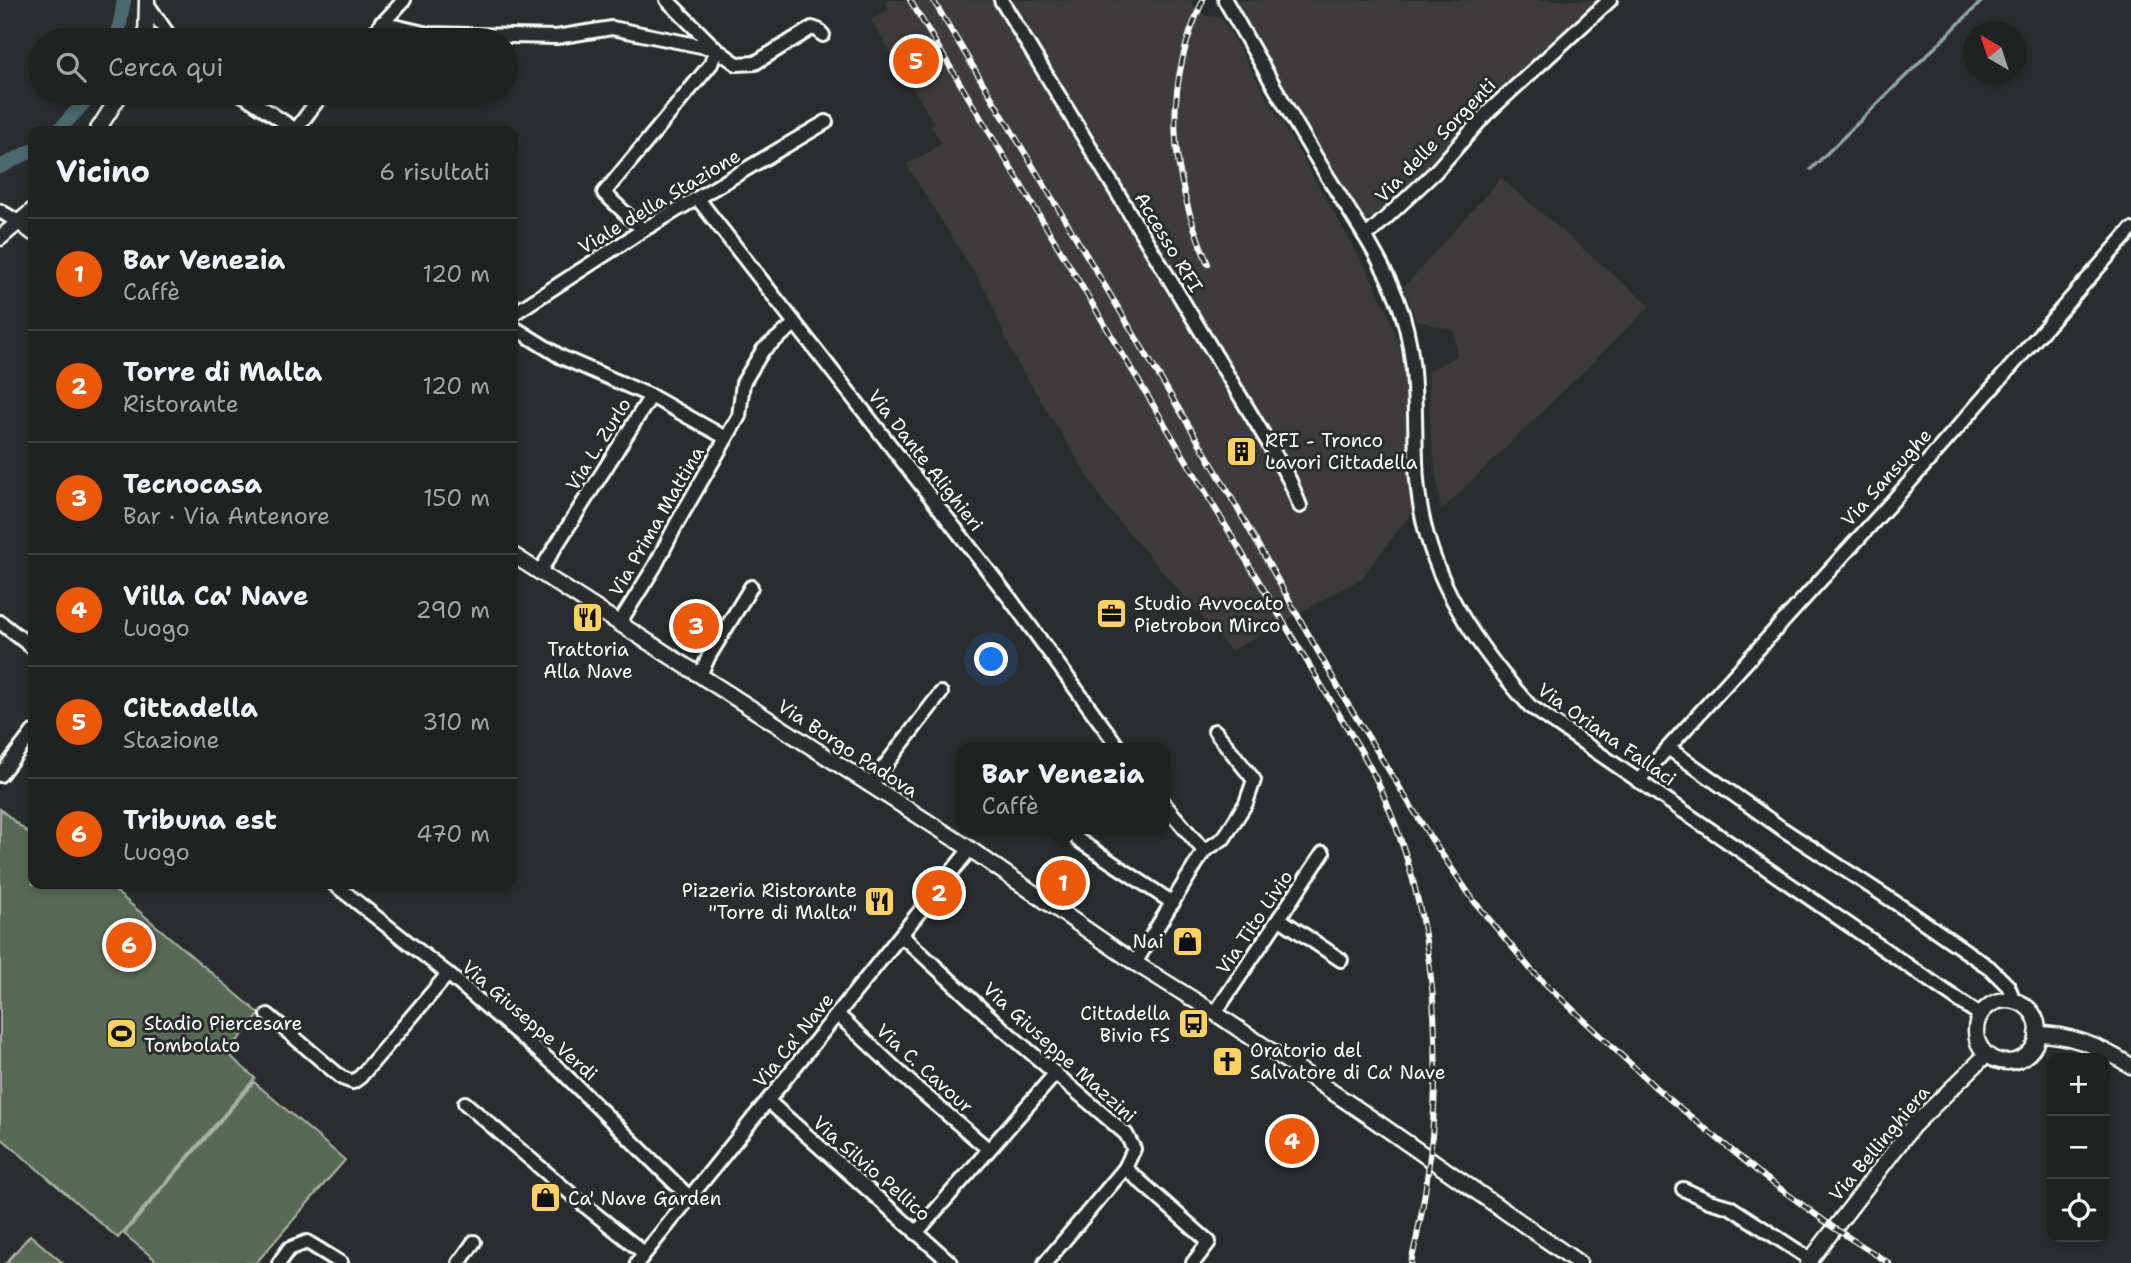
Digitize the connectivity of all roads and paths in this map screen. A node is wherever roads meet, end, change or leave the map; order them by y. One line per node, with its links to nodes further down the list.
1 (404, 0): 7 (street)
2 (667, 0): 14 (street)
3 (1001, 0): 36 (street, Accesso RFI)
4 (1225, 0): 29 (street, Via delle Sorgenti)
5 (1610, 0): 29 (street, Via delle Sorgenti)
6 (147, 2): 8 (street); 9 (street)
7 (381, 23): 10 (street); 11 (street)
8 (146, 28)
9 (164, 28)
10 (377, 28)
11 (402, 28)
12 (823, 35): 14 (street)
13 (518, 36): 14 (street)
14 (716, 49): 27 (street)
15 (113, 105): 19 (street)
16 (258, 105): 20 (street)
17 (314, 105): 21 (street)
18 (826, 122): 22 (street, Viale della Stazione)
19 (100, 126)
20 (289, 126)
21 (300, 126)
22 (698, 199): 27 (street, Viale della Stazione); 32 (street, Via Dante Alighieri)
23 (0, 211): 25 (street)
24 (28, 215): 25 (street)
25 (20, 223): 26 (street); 30 (street)
26 (28, 229)
27 (643, 230): 31 (street, Viale della Stazione)
28 (2131, 230): 48 (street, Via Sansughe)
29 (1364, 235): 50 (street, Via Oriana Fallaci)
30 (0, 238)
31 (518, 311)
32 (795, 324): 35 (street, Via Prima Mattina); 47 (street, Via Dante Alighieri)
33 (518, 330): 34 (street, Via L. Zurlo)
34 (651, 396): 35 (street, Via Prima Mattina); 38 (street, Via L. Zurlo)
35 (726, 438): 41 (street, Via Prima Mattina)
36 (1300, 506)
37 (518, 558): 38 (street, Via Borgo Padova)
38 (540, 571): 41 (street, Via Borgo Padova)
39 (751, 587): 43 (street)
40 (0, 622): 42 (street)
41 (620, 622): 43 (street, Via Borgo Padova)
42 (28, 644)
43 (700, 675): 51 (street, Via Borgo Padova)
44 (941, 693): 51 (street)
45 (1215, 731): 55 (street)
46 (28, 739): 49 (street)
47 (1115, 743)
48 (1668, 748): 50 (street, Via Sansughe); 64 (street)
49 (0, 775)
50 (1638, 781): 68 (street, Via Oriana Fallaci)
51 (870, 785): 54 (street, Via Borgo Padova)
52 (1170, 811): 55 (street)
53 (1074, 834): 58 (street)
54 (970, 849): 60 (street, Via Ca' Nave); 62 (street, Via Borgo Padova)
55 (1203, 851): 58 (street)
56 (1323, 853): 59 (street, Via Tito Livio)
57 (340, 889): 63 (street, Via Giuseppe Verdi)
58 (1173, 903): 62 (street)
59 (1280, 919): 61 (street); 65 (street, Via Tito Livio)
60 (902, 936): 67 (street, Via Ca' Nave); 72 (street, Via Giuseppe Mazzini)
61 (1341, 960)
62 (1135, 964): 65 (street, Via Borgo Padova)
63 (448, 974): 66 (street); 78 (street, Via Giuseppe Verdi)
64 (2009, 1000): 68 (street); 69 (street)
65 (1215, 1013): 83 (street, Via Borgo Padova)
66 (268, 1015)
67 (838, 1015): 73 (street, Via Ca' Nave); 75 (street, Via C. Cavour)
68 (1980, 1015): 70 (street)
69 (2037, 1034): 70 (street); 71 (street)
70 (1986, 1055): 82 (street, Via Bellinghiera)
71 (2131, 1066)
72 (1056, 1073): 75 (street); 76 (street, Via Giuseppe Mazzini)
73 (768, 1101): 78 (street, Via Ca' Nave); 79 (street, Via Silvio Pellico)
74 (465, 1103): 81 (street, Via Ca' Nave)
75 (988, 1149): 79 (street)
76 (1125, 1168): 88 (street); 89 (street)
77 (1683, 1189): 82 (street)
78 (690, 1198): 81 (street, Via Ca' Nave)
79 (916, 1233): 87 (street, Via Silvio Pellico)
80 (474, 1242): 86 (street)
81 (640, 1258)
82 (1809, 1261)
83 (1574, 1262)
84 (279, 1263): 85 (street)
85 (341, 1263)
86 (459, 1263)
87 (951, 1263)
88 (1045, 1263)
89 (1193, 1263)

